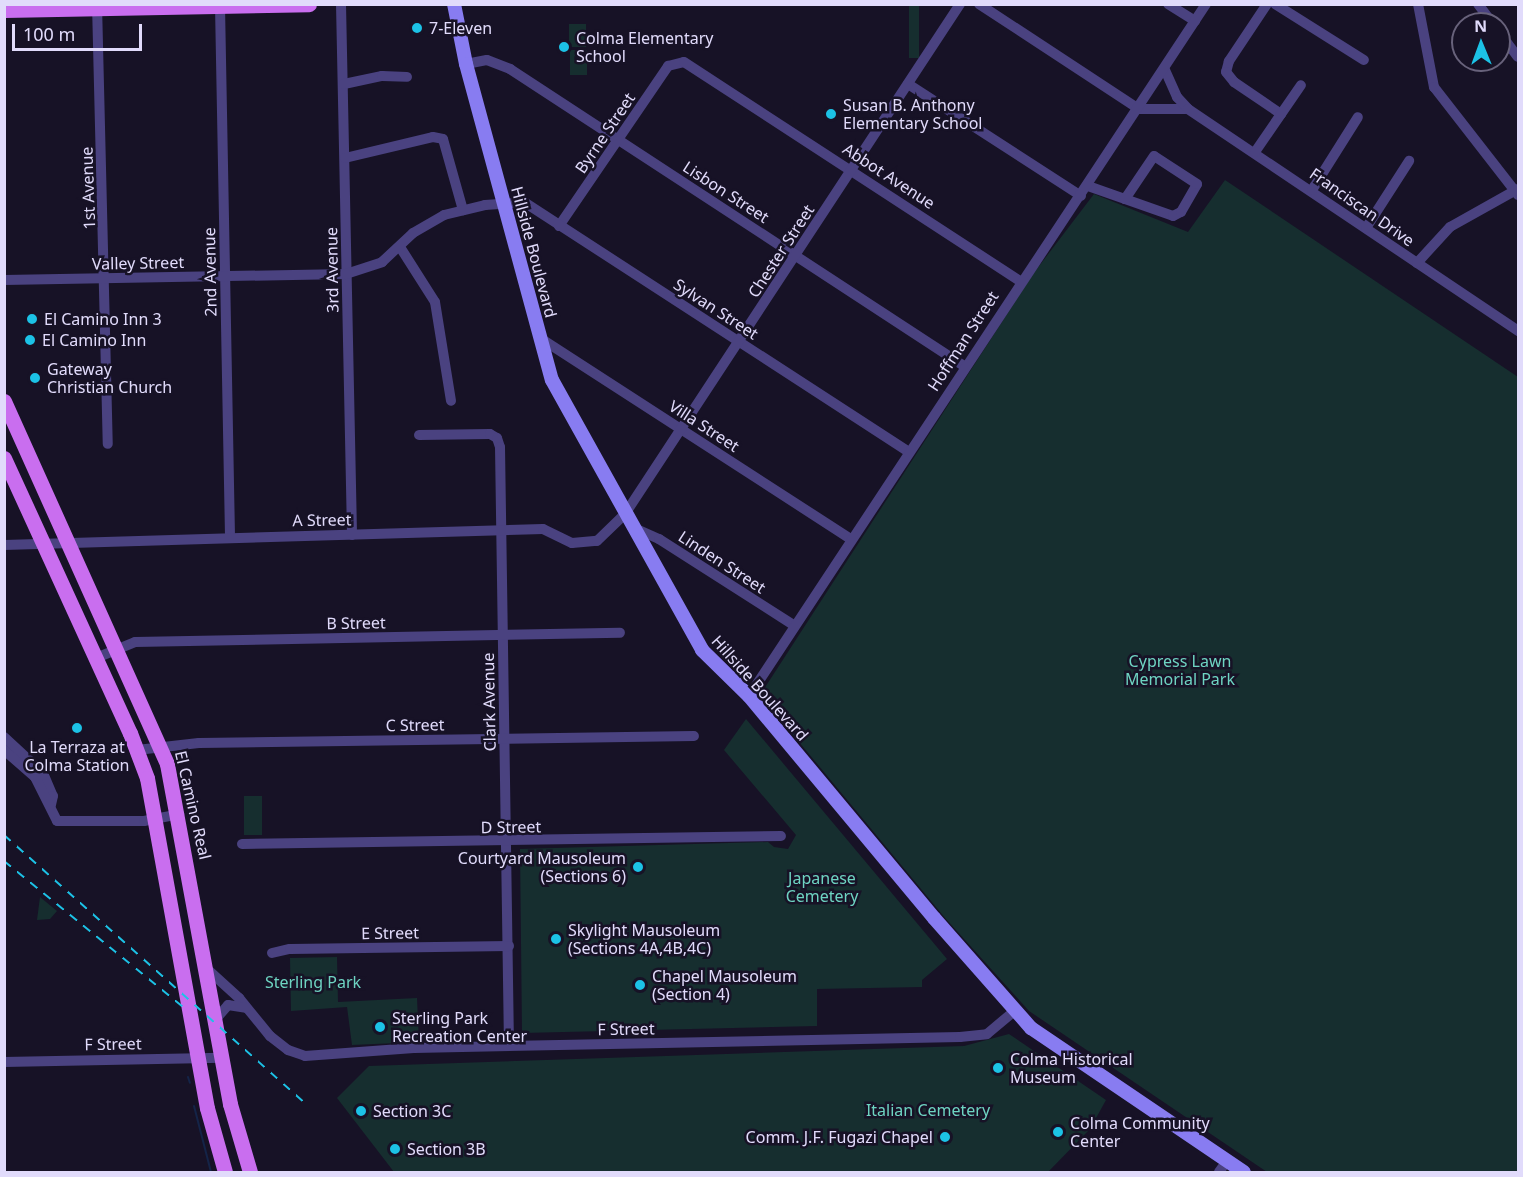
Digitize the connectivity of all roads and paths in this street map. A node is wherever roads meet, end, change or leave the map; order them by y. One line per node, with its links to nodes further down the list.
1 (309, 4): 12 (main road)
2 (341, 4): 21 (street, 3rd Avenue)
3 (454, 4): 18 (main road, Hillside Boulevard)
4 (960, 4): 22 (street, Chester Street)
5 (979, 4): 24 (street)
6 (1168, 4): 15 (street)
7 (1206, 4): 15 (street, Hoffman Street)
8 (1267, 4): 26 (street)
9 (1275, 4): 16 (street)
10 (1418, 4): 35 (street)
11 (203, 6): 12 (main road); 13 (main road)
12 (220, 6): 46 (street, 2nd Avenue)
13 (98, 7): 14 (main road); 48 (street, 1st Avenue)
14 (4, 10)
15 (1195, 21): 19 (street, Hoffman Street)
16 (1364, 60)
17 (679, 62): 28 (street, Byrne Street); 32 (street, Abbot Avenue)
18 (466, 64): 28 (street, Lisbon Street); 38 (main road, Hillside Boulevard)
19 (1165, 70): 24 (street, Hoffman Street); 25 (street, Franciscan Drive)
20 (407, 77): 21 (street)
21 (344, 84): 30 (street, 3rd Avenue)
22 (908, 84): 32 (street, Chester Street); 36 (street)
23 (1301, 85): 26 (street)
24 (1139, 109): 25 (street); 33 (street, Hoffman Street)
25 (1188, 109): 29 (street, Franciscan Drive)
26 (1281, 114): 29 (street)
27 (1358, 117): 34 (street)
28 (618, 139): 40 (street, Byrne Street); 43 (street, Lisbon Street)
29 (1255, 152): 34 (street, Franciscan Drive)
30 (345, 158): 39 (street); 45 (street, 3rd Avenue)
31 (1408, 161): 41 (street)
32 (852, 170): 43 (street, Chester Street); 49 (street, Abbot Avenue)
33 (1088, 186): 36 (street, Hoffman Street); 37 (street)
34 (1312, 190): 41 (street, Franciscan Drive)
35 (1518, 191): 44 (street)
36 (1082, 195): 49 (street, Hoffman Street)
37 (1125, 199): 37 (street)
38 (504, 202): 39 (street, Valley Street); 40 (street, Sylvan Street); 51 (main road, Hillside Boulevard)
39 (463, 210): 42 (street, Valley Street)
40 (559, 226): 52 (street, Sylvan Street)
41 (1366, 228): 44 (street, Franciscan Drive)
42 (400, 247): 45 (street, Valley Street); 55 (street)
43 (796, 256): 52 (street, Chester Street); 53 (street, Lisbon Street)
44 (1417, 263): 50 (street, Franciscan Drive)
45 (346, 273): 46 (street, Valley Street); 64 (street, 3rd Avenue)
46 (225, 276): 48 (street, Valley Street); 65 (street, 2nd Avenue)
47 (4, 279): 48 (street, Valley Street)
48 (106, 279): 58 (street, 1st Avenue)
49 (1020, 281): 53 (street, Hoffman Street)
50 (1518, 331)
51 (540, 338): 56 (street, Villa Street); 61 (main road, Hillside Boulevard)
52 (740, 342): 56 (street, Chester Street); 59 (street, Sylvan Street)
53 (964, 366): 59 (street, Hoffman Street)
54 (4, 401): 67 (main road, El Camino Real)
55 (452, 401)
56 (682, 429): 61 (street, Chester Street); 66 (street, Villa Street)
57 (418, 435): 63 (street, Clark Avenue)
58 (108, 444)
59 (909, 452): 66 (street, Hoffman Street)
60 (4, 458): 68 (main road)
61 (625, 514): 62 (main road, Hillside Boulevard); 63 (street, A Street)
62 (632, 527): 70 (street, Linden Street); 75 (main road, Hillside Boulevard)
63 (501, 530): 64 (street, A Street); 72 (street, Clark Avenue)
64 (352, 535): 65 (street, A Street)
65 (230, 538): 67 (street, A Street)
66 (851, 539): 70 (street, Hoffman Street)
67 (69, 543): 68 (street, A Street); 73 (main road, El Camino Real)
68 (44, 544): 69 (street, A Street); 74 (main road)
69 (4, 545)
70 (795, 626): 75 (street, Hoffman Street)
71 (620, 633): 72 (street, B Street)
72 (503, 635): 73 (street, B Street); 78 (street, Clark Avenue)
73 (117, 649): 74 (street, B Street); 79 (main road, El Camino Real)
74 (96, 657): 81 (main road)
75 (749, 696): 92 (main road, Hillside Boulevard)
76 (694, 736): 78 (street, C Street)
77 (4, 737): 82 (street)
78 (504, 738): 79 (street, C Street); 86 (street, Clark Avenue)
79 (161, 746): 81 (street, C Street); 83 (main road, El Camino Real)
80 (4, 750): 82 (street)
81 (137, 750): 84 (main road)
82 (51, 805): 84 (street)
83 (179, 814): 84 (street); 90 (main road, El Camino Real)
84 (156, 819): 95 (main road)
85 (781, 836): 86 (street, D Street)
86 (506, 842): 87 (street, D Street); 88 (street, Clark Avenue)
87 (242, 844)
88 (509, 946): 89 (street, E Street); 94 (street, Clark Avenue)
89 (272, 953)
90 (206, 968): 91 (street, F Street); 93 (main road, El Camino Real)
91 (249, 1010): 93 (street); 94 (street, F Street)
92 (1014, 1011): 94 (street, F Street); 98 (main road, Hillside Boulevard)
93 (215, 1020): 96 (main road, El Camino Real)
94 (509, 1046)
95 (198, 1058): 96 (street, F Street); 97 (street, F Street); 99 (main road)
96 (222, 1058): 100 (main road, El Camino Real)
97 (4, 1062)
98 (1223, 1167): 101 (main road, Hillside Boulevard)
99 (225, 1173)
100 (250, 1173)
101 (1244, 1173)

